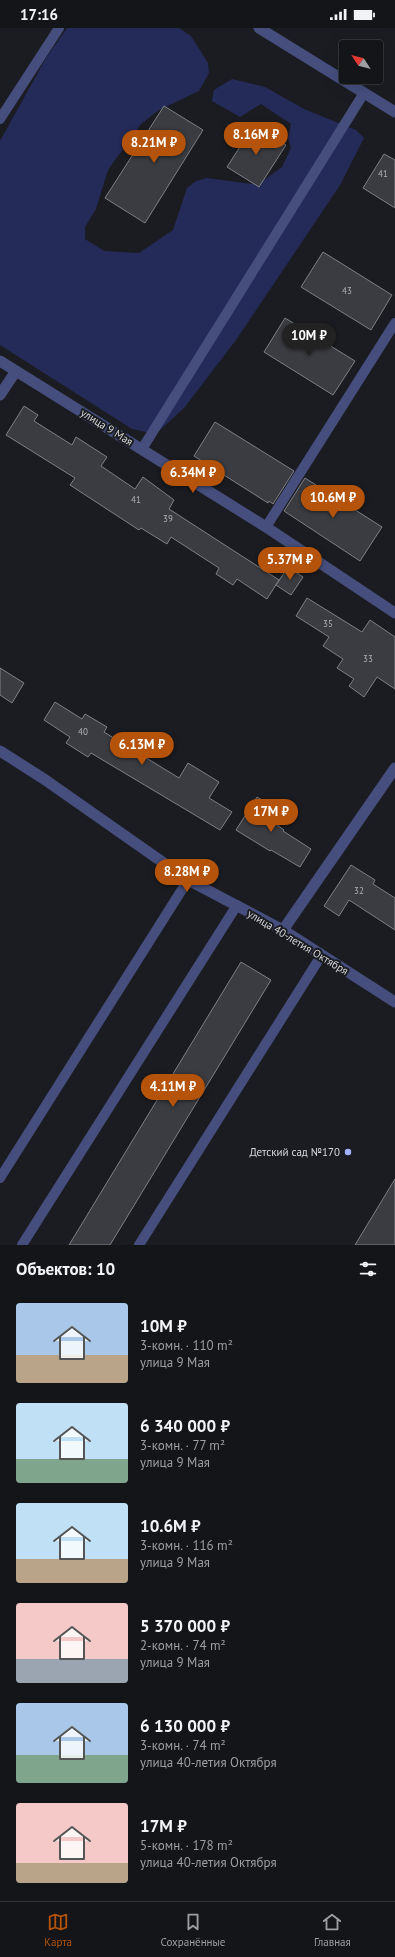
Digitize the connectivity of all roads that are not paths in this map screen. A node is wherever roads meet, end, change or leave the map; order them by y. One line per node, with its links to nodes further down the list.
1 (59, 28): 5 (lane)
2 (259, 28): 3 (street)
3 (364, 93): 4 (street); 10 (lane)
4 (395, 112)
5 (0, 120)
6 (395, 323): 11 (lane)
7 (0, 361): 8 (street, улица 9 Мая)
8 (16, 371): 9 (street); 10 (street, улица 9 Мая)
9 (0, 395)
10 (142, 449): 11 (street, улица 9 Мая)
11 (266, 528): 12 (street, улица 9 Мая)
12 (395, 613)
13 (0, 751): 15 (street, улица 40-летия Октября)
14 (395, 768): 17 (street)
15 (188, 880): 16 (street, улица 40-летия Октября); 20 (lane)
16 (236, 905): 17 (street, улица 40-летия Октября); 21 (lane)
17 (283, 930): 18 (street, улица 40-летия Октября)
18 (321, 956): 19 (street, улица 40-летия Октября); 22 (lane)
19 (395, 1002)
20 (0, 1178)
21 (22, 1245)
22 (139, 1245)

